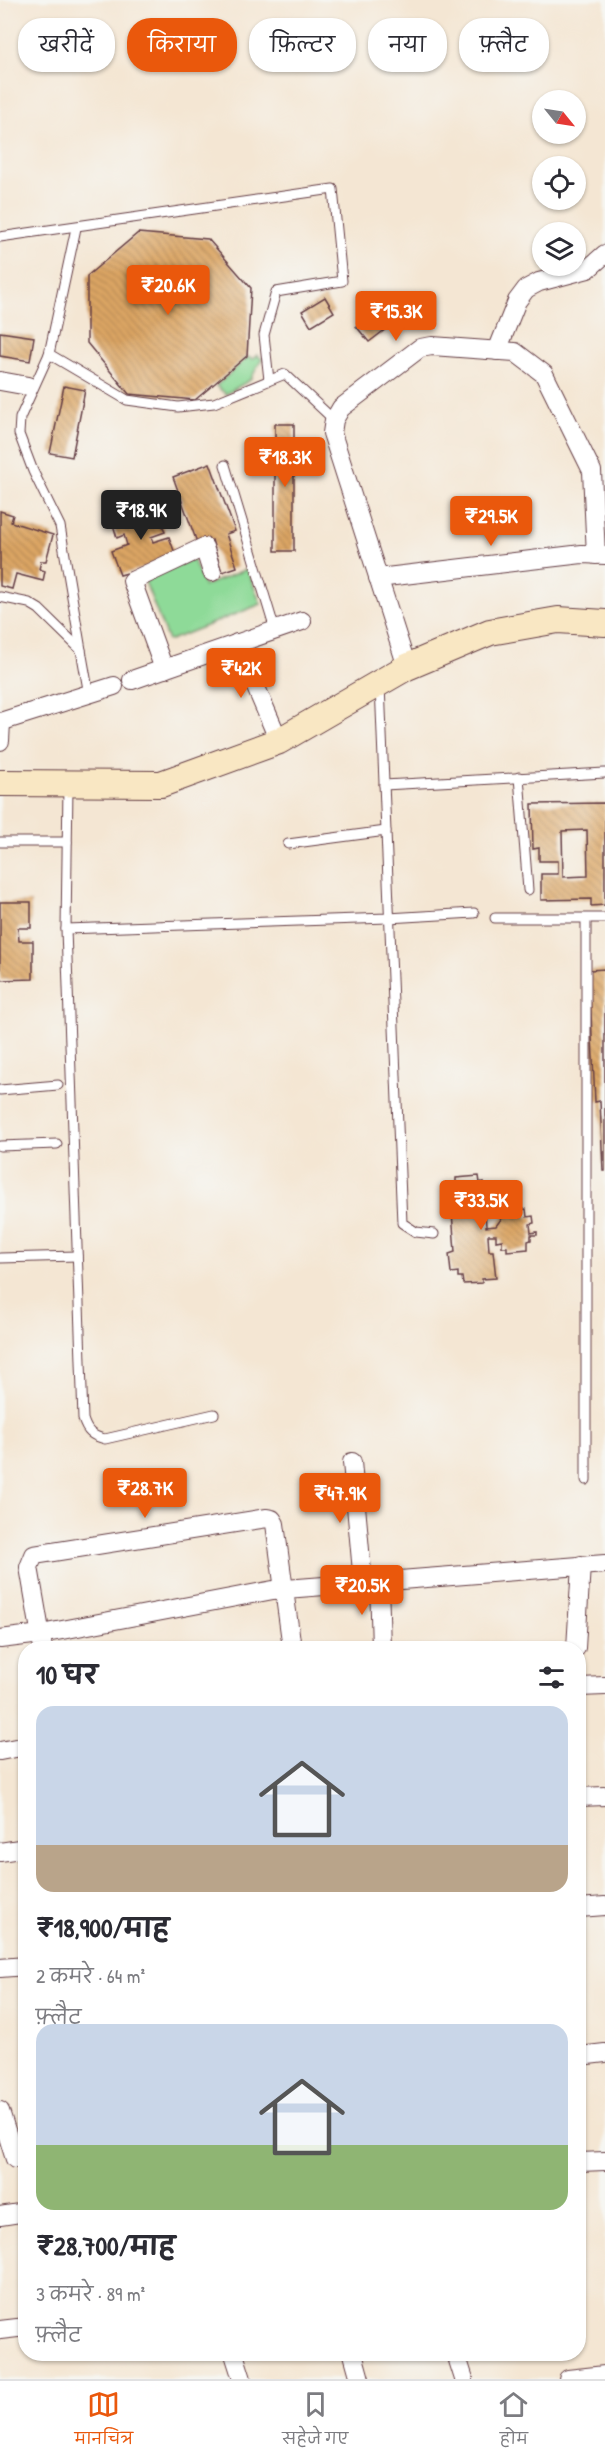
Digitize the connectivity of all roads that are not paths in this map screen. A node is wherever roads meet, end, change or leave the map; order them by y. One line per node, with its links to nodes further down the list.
1 (76, 228): 2 (lane); 5 (lane); 6 (lane)
2 (0, 237)
3 (605, 254): 4 (street)
4 (497, 351): 9 (street); 11 (street)
5 (49, 354): 6 (lane); 19 (lane)
6 (269, 380): 9 (lane)
7 (0, 381): 8 (street)
8 (28, 386)
9 (334, 420): 13 (street)
10 (225, 465): 17 (lane)
11 (601, 555): 13 (street)
12 (212, 572): 21 (street)
13 (378, 578): 20 (street)
14 (0, 597): 19 (lane)
15 (302, 621): 17 (street)
16 (605, 622): 20 (main road)
17 (275, 630): 18 (street)
18 (237, 644): 21 (street); 28 (street)
19 (81, 650): 25 (lane)
20 (407, 668): 23 (main road)
21 (164, 669): 22 (street)
22 (132, 680)
23 (380, 683): 28 (main road); 33 (lane)
24 (114, 686): 25 (street)
25 (89, 695): 26 (street)
26 (1, 722): 27 (street)
27 (0, 741)
28 (279, 741): 32 (main road)
29 (605, 773): 30 (lane)
30 (519, 777): 33 (lane); 38 (lane)
31 (0, 783): 32 (main road)
32 (68, 783): 36 (lane)
33 (384, 785): 34 (lane)
34 (386, 831): 37 (lane); 40 (lane)
35 (0, 842): 36 (lane)
36 (67, 842): 44 (lane)
37 (288, 844)
38 (528, 890)
39 (474, 913): 40 (lane)
40 (388, 918): 44 (lane); 49 (lane)
41 (495, 918): 43 (lane)
42 (605, 918): 43 (lane)
43 (586, 919): 54 (lane)
44 (66, 929): 50 (lane)
45 (58, 1085): 46 (lane)
46 (0, 1090)
47 (57, 1144): 48 (lane)
48 (0, 1146)
49 (434, 1234)
50 (77, 1256): 51 (lane); 52 (lane)
51 (0, 1258)
52 (214, 1414)
53 (352, 1462): 57 (street)
54 (586, 1480)
55 (605, 1564): 56 (street)
56 (581, 1565): 57 (street); 63 (street)
57 (371, 1582): 58 (street); 62 (street)
58 (284, 1589): 60 (street); 60 (street); 61 (street)
59 (0, 1639): 60 (street)
60 (42, 1641)
61 (291, 1641)
62 (380, 1641)
63 (576, 1641)
64 (605, 1686): 65 (street)
65 (586, 1687)
66 (18, 1748): 67 (street)
67 (0, 1751)
68 (605, 1796): 69 (street)
69 (586, 1797)
70 (18, 1849): 71 (street)
71 (0, 1852)
72 (605, 1905): 73 (street)
73 (586, 1907)
74 (18, 1967): 75 (street)
75 (0, 1968)
76 (605, 2053): 77 (street)
77 (586, 2055)
78 (0, 2111): 79 (street)
79 (15, 2159)
80 (605, 2161): 81 (street)
81 (586, 2162)
82 (18, 2213): 83 (street)
83 (0, 2216)
84 (18, 2328): 85 (street)
85 (0, 2330)
86 (236, 2361): 90 (street)
87 (354, 2361): 91 (street)
88 (458, 2361): 92 (street)
89 (605, 2375): 93 (street)
90 (242, 2379)
91 (360, 2379)
92 (464, 2379)
93 (568, 2379)

